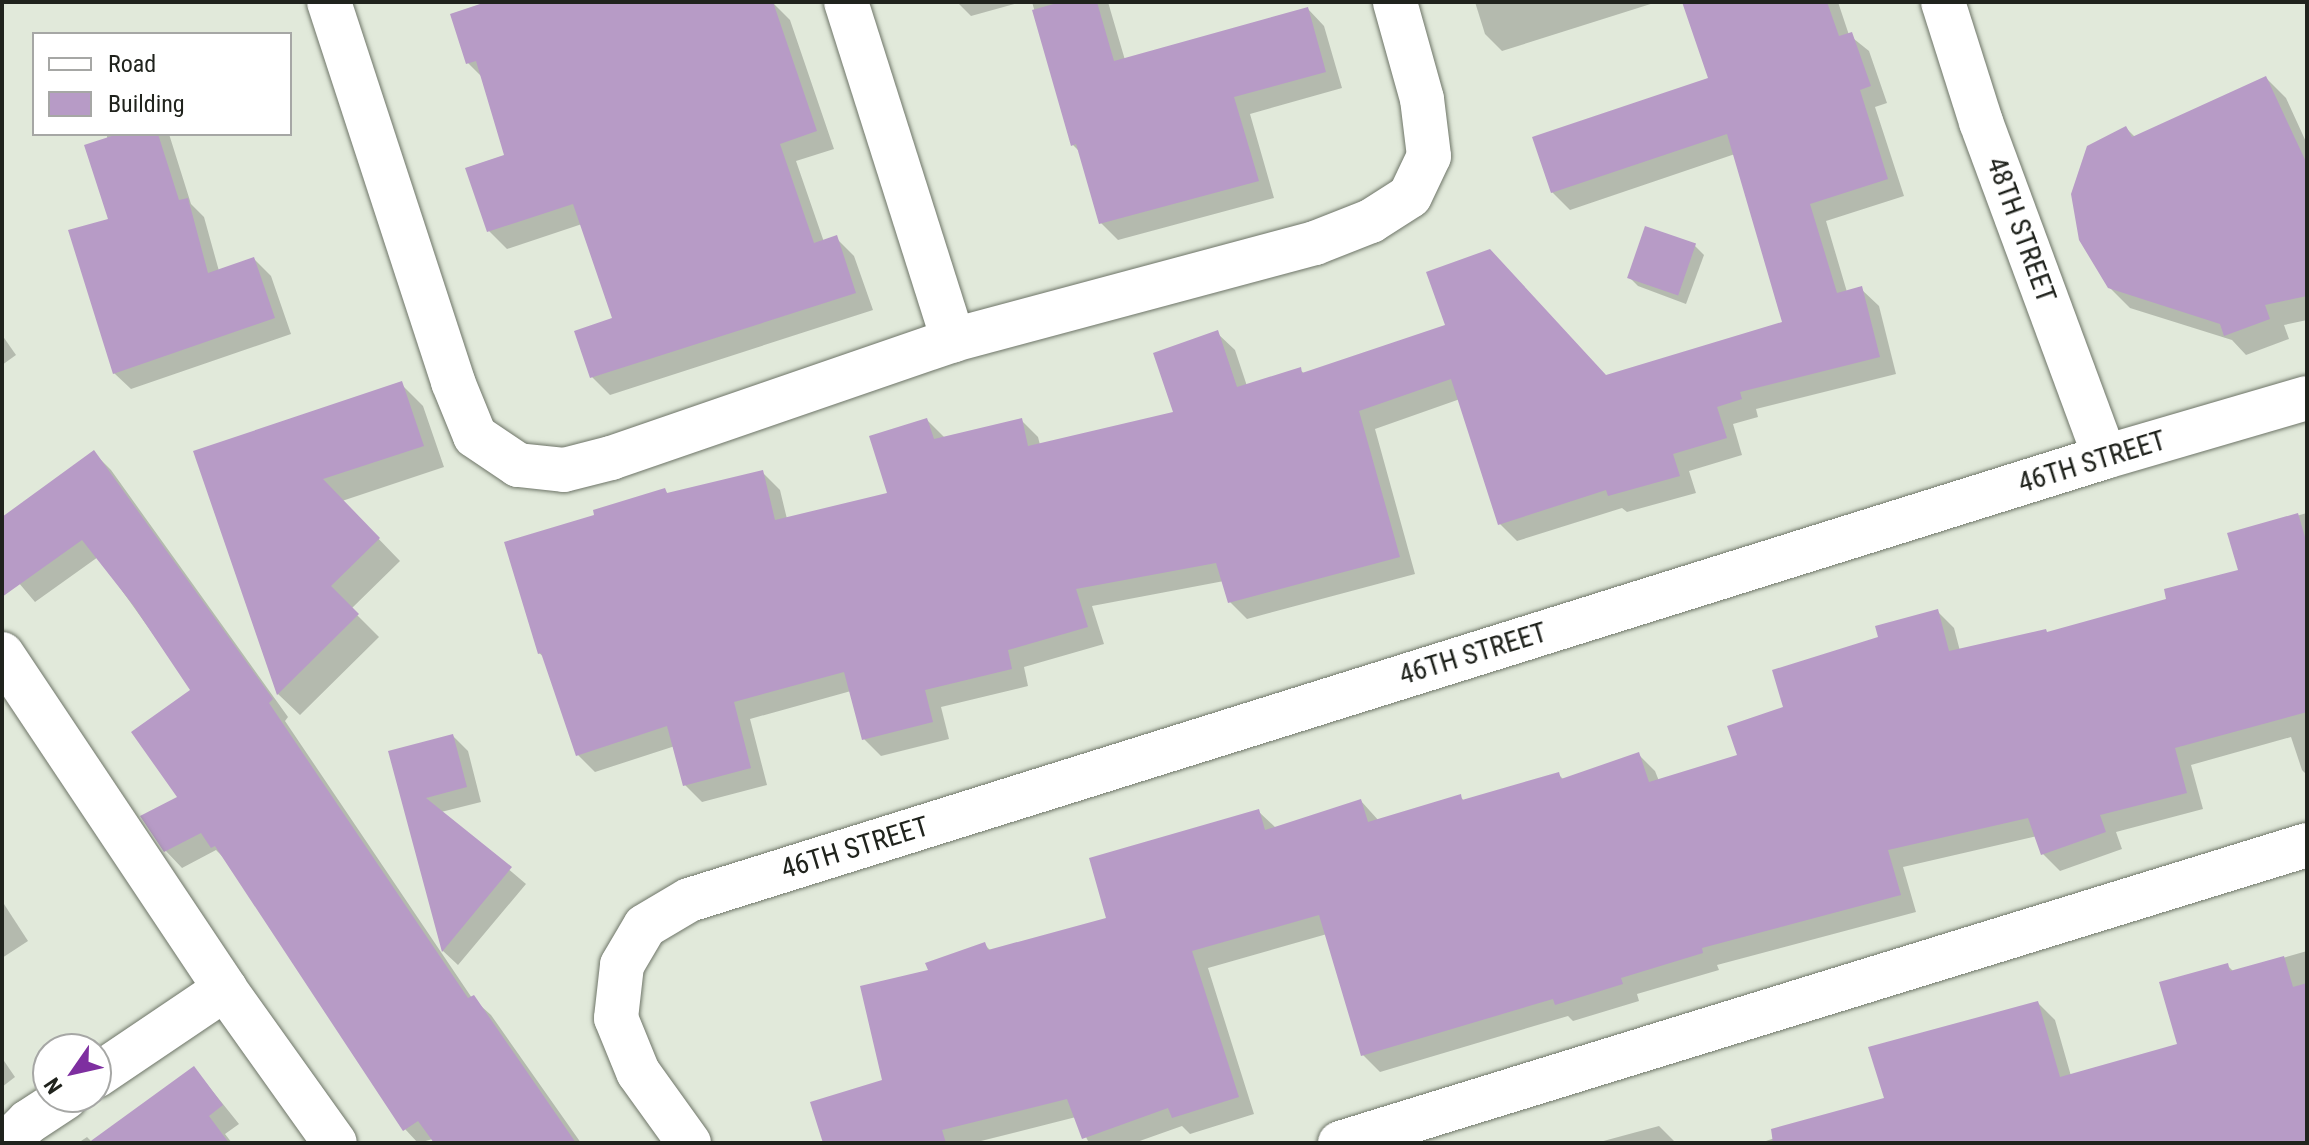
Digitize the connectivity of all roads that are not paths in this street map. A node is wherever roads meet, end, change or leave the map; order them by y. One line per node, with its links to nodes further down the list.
1 (329, 2): 5 (street)
2 (846, 2): 5 (street)
3 (1395, 2): 5 (street)
4 (1943, 2): 7 (street, 48TH STREET)
5 (953, 340)
6 (2307, 398): 7 (street, 46TH STREET)
7 (2105, 457): 15 (street, 46TH STREET)
8 (2, 654): 10 (street)
9 (2307, 845): 16 (street)
10 (225, 989): 11 (street); 14 (street)
11 (112, 1065)
12 (42, 1113): 13 (street)
13 (7, 1143)
14 (335, 1143)
15 (689, 1143)
16 (1340, 1143)

